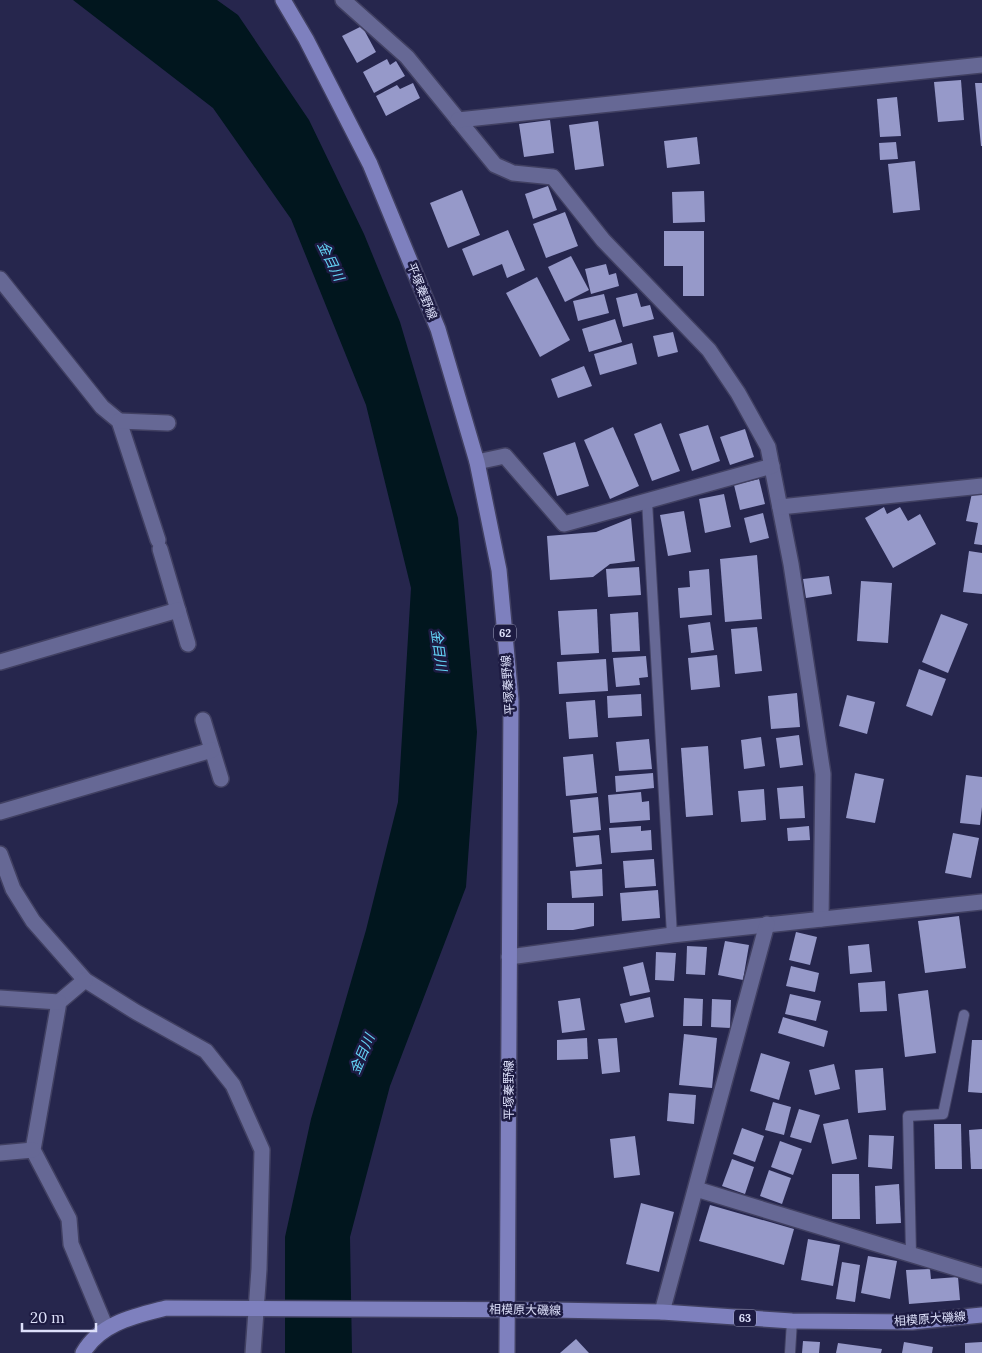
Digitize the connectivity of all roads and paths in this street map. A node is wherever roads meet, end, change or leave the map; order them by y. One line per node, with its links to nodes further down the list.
1 (283, 0): 8 (main road, 平塚秦野線 / 62)
2 (343, 0): 4 (street)
3 (982, 65): 4 (street)
4 (458, 120): 9 (street)
5 (0, 279): 6 (street)
6 (119, 420): 7 (street); 13 (street)
7 (168, 423)
8 (477, 462): 11 (street); 25 (main road, 平塚秦野線 / 62)
9 (772, 466): 11 (street); 12 (street)
10 (982, 486): 12 (street)
11 (647, 501): 24 (lane)
12 (780, 508): 22 (street)
13 (178, 610): 14 (street); 15 (street)
14 (188, 644)
15 (0, 662)
16 (203, 720): 17 (street)
17 (212, 750): 18 (street); 19 (street)
18 (221, 779)
19 (0, 812)
20 (0, 854): 26 (street)
21 (982, 902): 22 (street)
22 (821, 919): 23 (street)
23 (767, 924): 24 (street); 32 (street)
24 (672, 935): 25 (street)
25 (509, 958): 36 (main road, 平塚秦野線 / 62)
26 (85, 980): 28 (street); 35 (street)
27 (0, 998): 28 (street)
28 (59, 1002): 30 (street)
29 (964, 1015): 33 (lane)
30 (33, 1150): 31 (street); 40 (street)
31 (0, 1153)
32 (696, 1189): 33 (street); 37 (street)
33 (911, 1254): 34 (street)
34 (982, 1276)
35 (257, 1308): 36 (main road, 相模原大磯線 / 63); 40 (main road, 相模原大磯線 / 63); 42 (street)
36 (507, 1309): 37 (main road, 相模原大磯線 / 63); 43 (main road, 平塚秦野線 / 62)
37 (662, 1312): 39 (main road, 相模原大磯線 / 63)
38 (982, 1315): 39 (main road, 相模原大磯線 / 63)
39 (792, 1321): 44 (lane)
40 (106, 1328): 41 (main road, 相模原大磯線 / 63)
41 (82, 1353)
42 (253, 1353)
43 (507, 1353)
44 (790, 1353)

